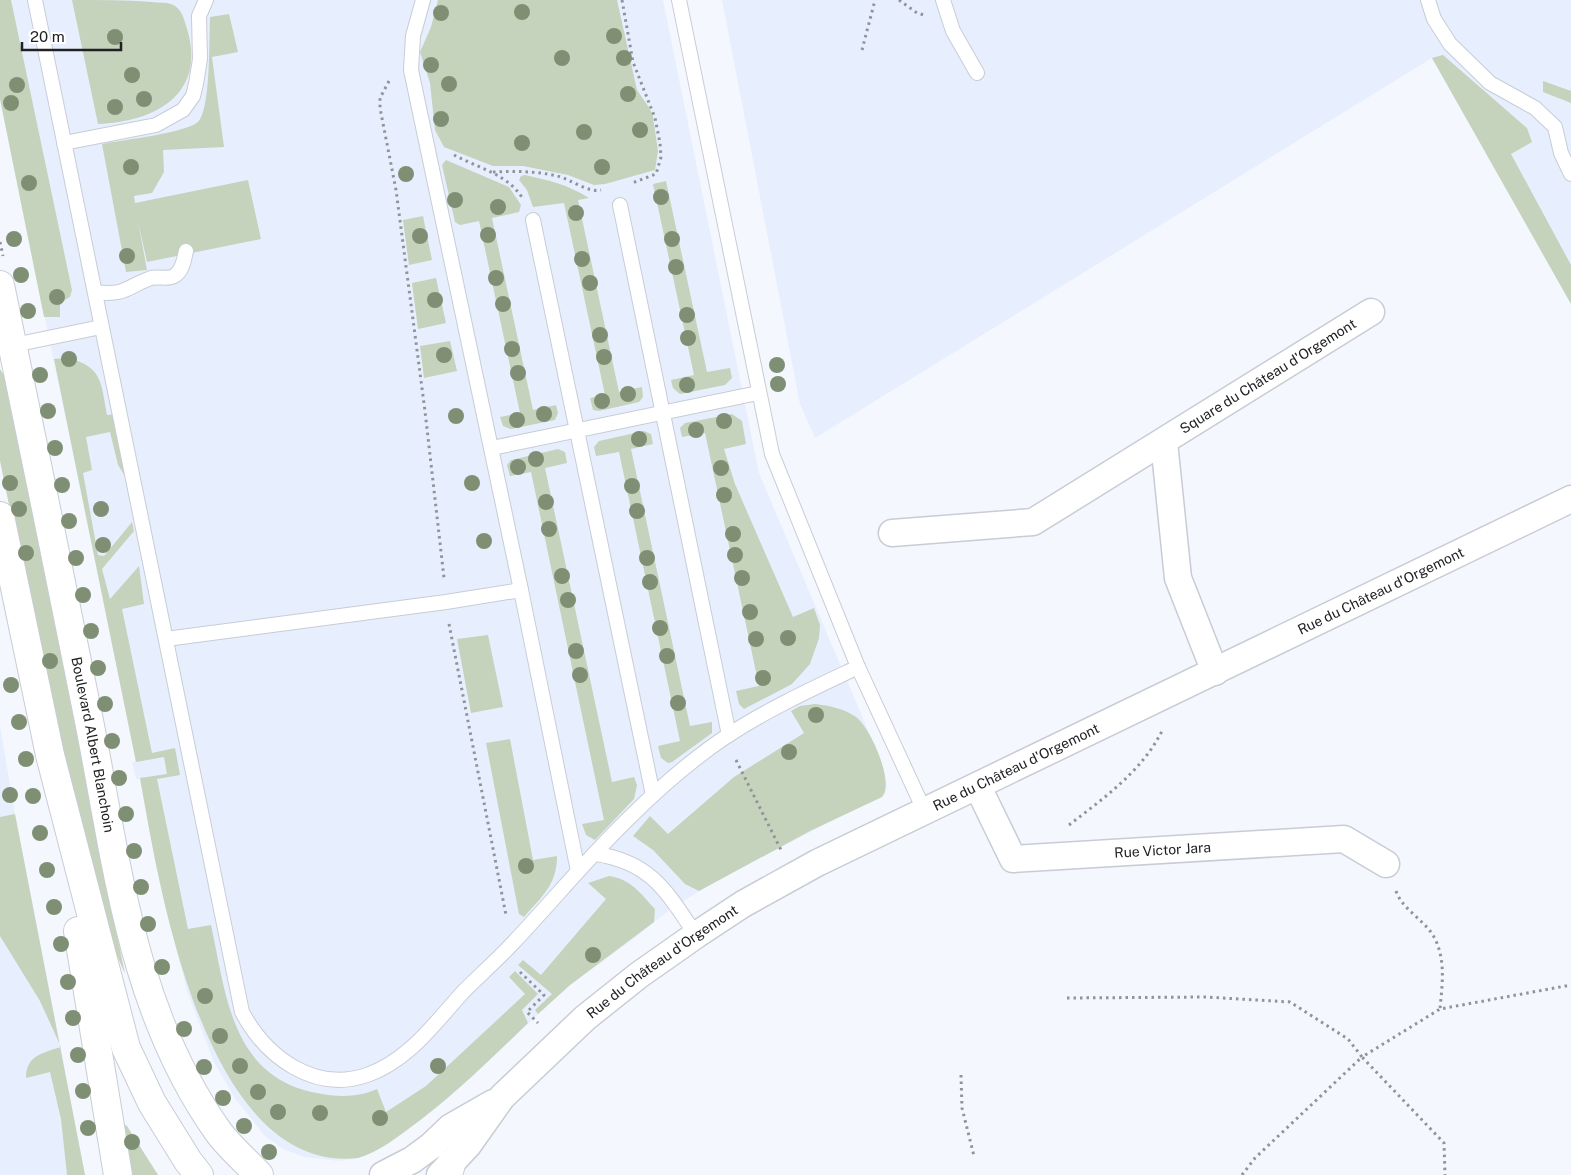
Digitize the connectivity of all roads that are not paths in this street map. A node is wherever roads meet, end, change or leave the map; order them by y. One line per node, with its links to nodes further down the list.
1 (35, 0): 8 (lane)
2 (206, 0): 8 (lane)
3 (423, 0): 22 (lane)
4 (679, 0): 18 (lane)
5 (944, 0): 7 (lane)
6 (1428, 0): 9 (lane)
7 (977, 73)
8 (64, 143): 14 (lane)
9 (1571, 174)
10 (620, 204): 19 (lane)
11 (533, 220): 20 (lane)
12 (186, 251): 14 (lane)
13 (0, 285): 17 (street, Boulevard Albert Blanchoin)
14 (95, 292): 16 (lane)
15 (1371, 312): 21 (street, Square du Château d'Orgemont)
16 (101, 327): 17 (lane); 28 (lane)
17 (6, 347): 44 (street, Boulevard Albert Blanchoin)
18 (758, 393): 19 (lane); 29 (lane)
19 (663, 413): 20 (lane); 31 (lane)
20 (576, 431): 22 (lane); 34 (lane)
21 (1164, 442): 25 (street, Square du Château d'Orgemont); 30 (street, Square du Château d'Orgemont)
22 (492, 448): 27 (lane)
23 (1571, 499): 30 (street, Rue du Château d'Orgemont)
24 (0, 516): 26 (street)
25 (892, 532)
26 (4, 558): 32 (street)
27 (521, 590): 28 (lane); 38 (lane)
28 (166, 640): 38 (lane)
29 (858, 667): 31 (lane); 35 (lane)
30 (1215, 672): 33 (street, Rue du Château d'Orgemont)
31 (726, 736): 34 (lane)
32 (50, 755): 42 (street); 43 (street)
33 (978, 787): 35 (street, Rue du Château d'Orgemont); 37 (street, Rue Victor Jara)
34 (653, 796): 36 (lane)
35 (925, 812): 39 (street, Rue du Château d'Orgemont)
36 (596, 854): 38 (lane); 39 (lane)
37 (1386, 864)
38 (578, 871)
39 (696, 935): 40 (street, Rue du Château d'Orgemont)
40 (502, 1097): 41 (street, Rue du Château d'Orgemont); 45 (street, Rue du Château d'Orgemont)
41 (446, 1171)
42 (118, 1175)
43 (199, 1175)
44 (259, 1175)
45 (383, 1175)

